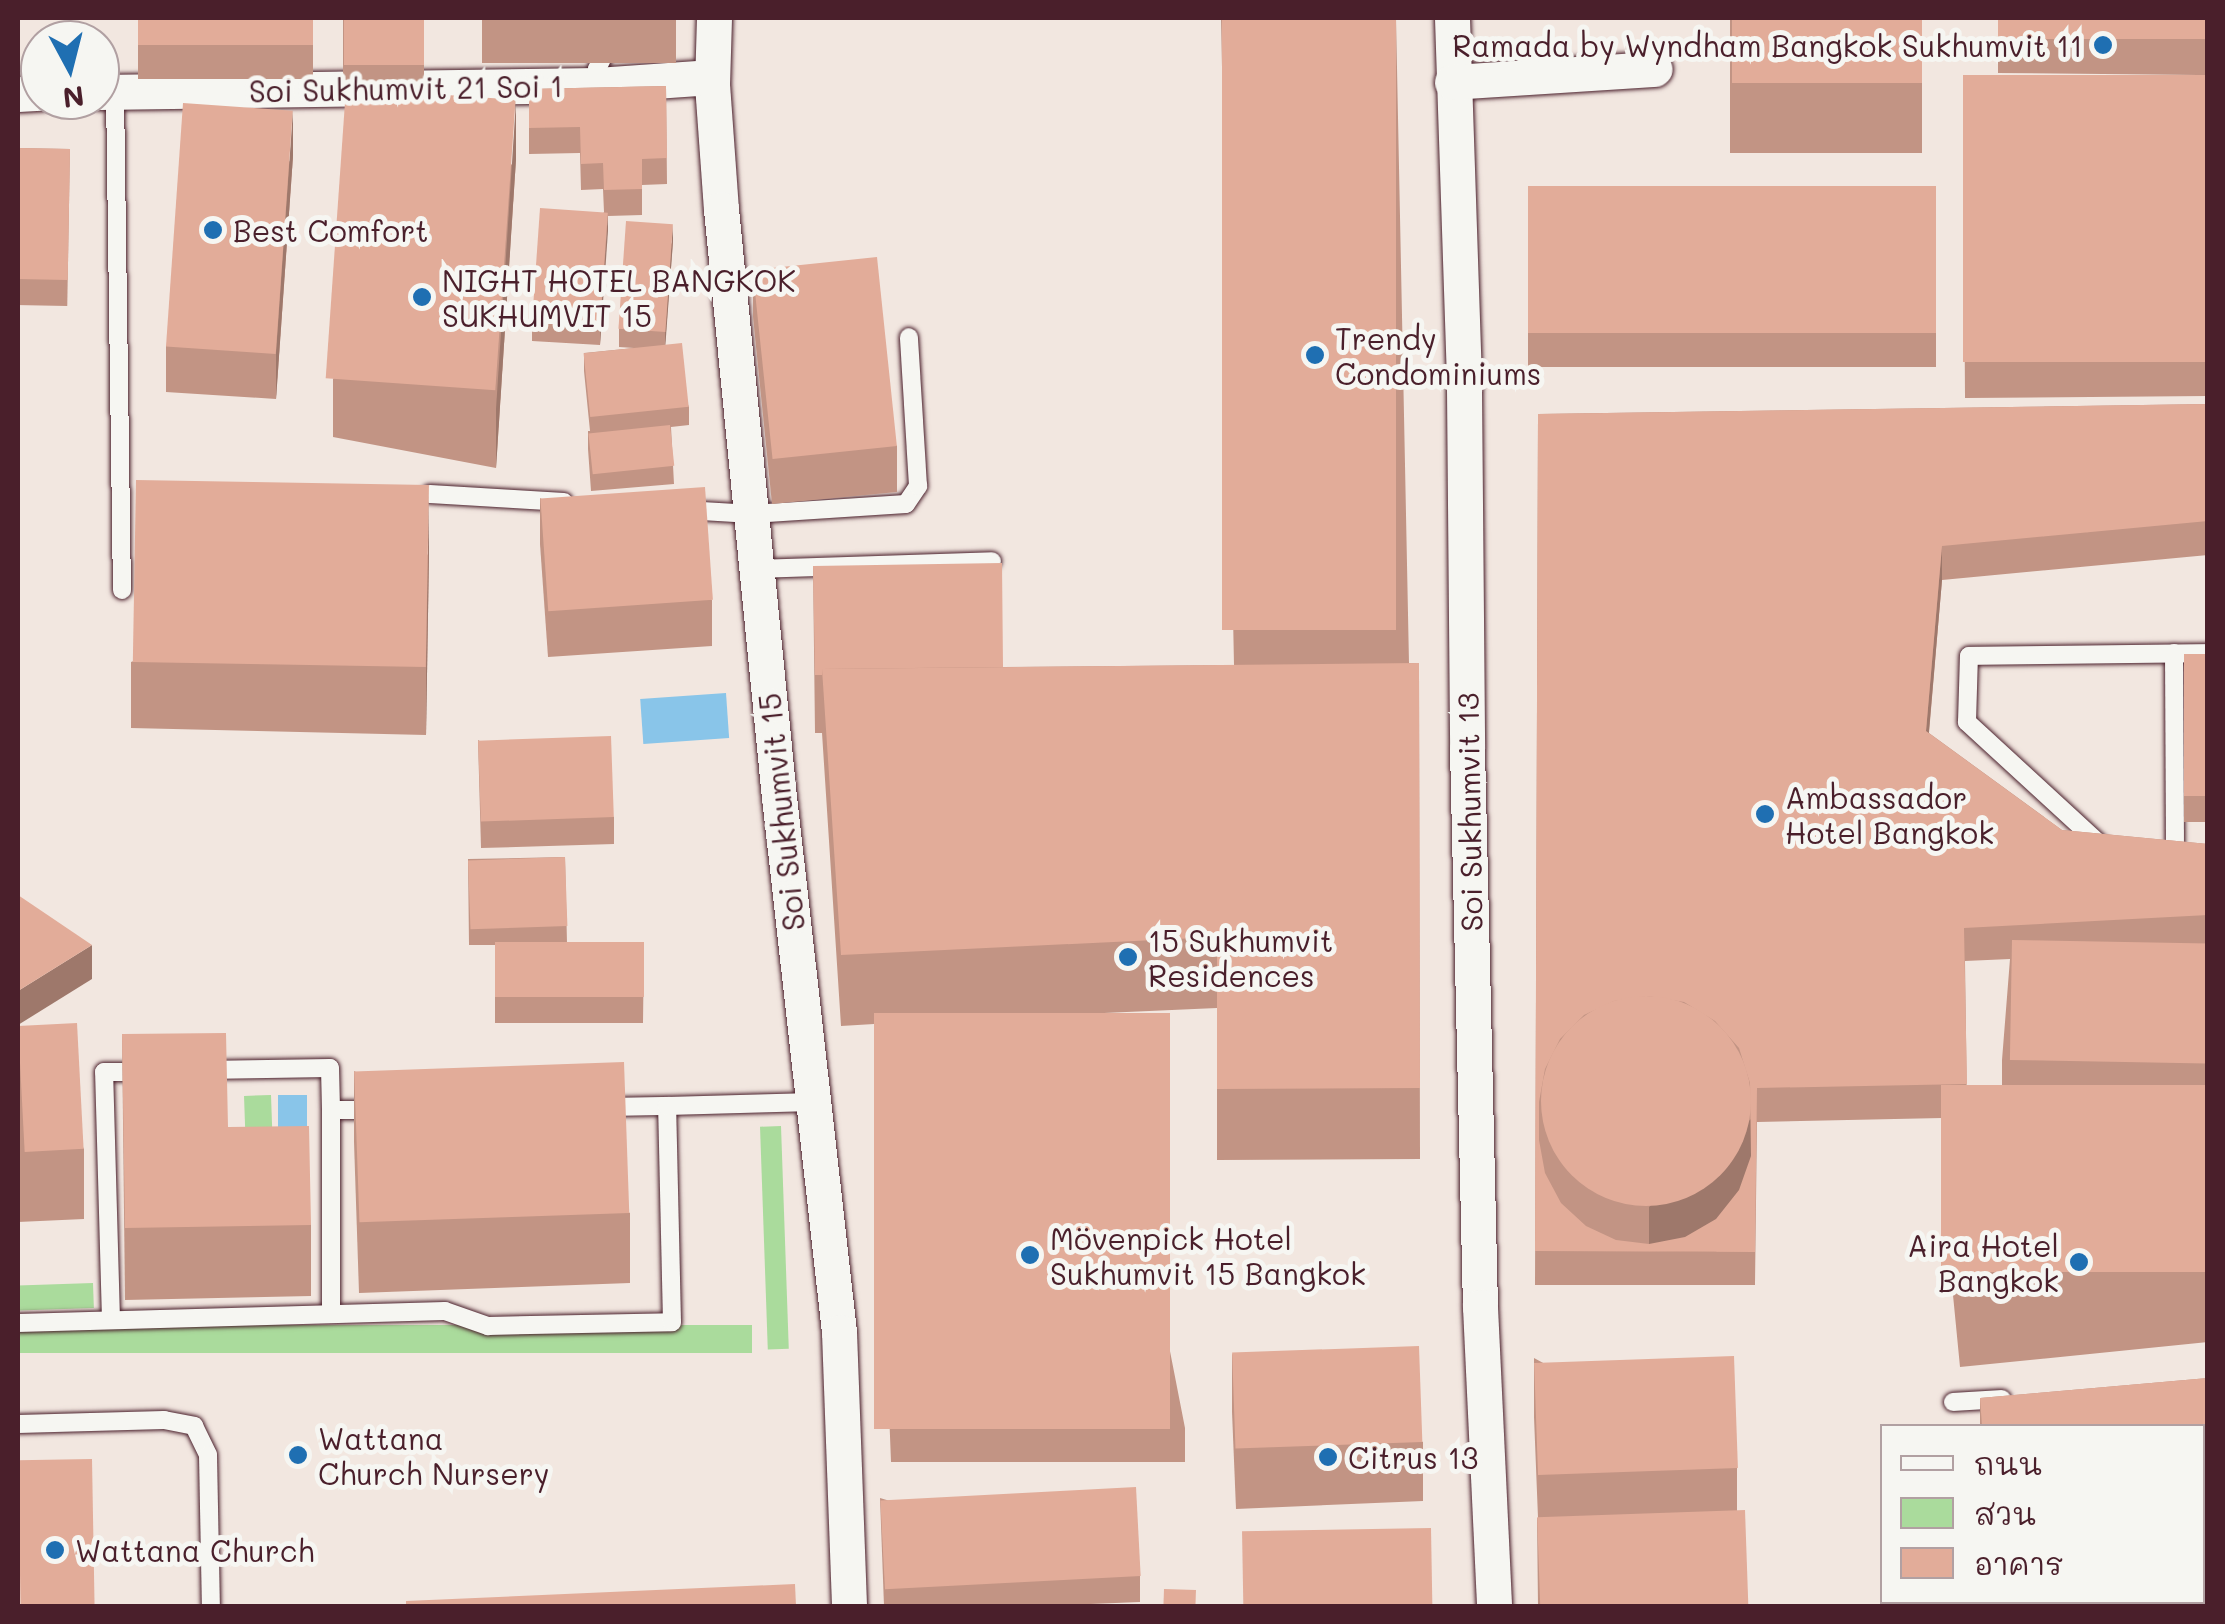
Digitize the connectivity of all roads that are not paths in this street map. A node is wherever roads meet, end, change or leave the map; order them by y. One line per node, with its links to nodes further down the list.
1 (639, 18): 7 (lane)
2 (714, 18): 5 (street, Soi Sukhumvit 15)
3 (1452, 18): 6 (street, Soi Sukhumvit 13)
4 (1655, 69): 6 (street)
5 (712, 77): 7 (street, Soi Sukhumvit 21 Soi 1); 14 (street, Soi Sukhumvit 15)
6 (1452, 82): 37 (street, Soi Sukhumvit 13)
7 (597, 86): 8 (street, Soi Sukhumvit 21 Soi 1)
8 (120, 92)
9 (108, 120): 17 (lane)
10 (909, 337): 14 (lane)
11 (430, 494): 12 (lane)
12 (582, 503)
13 (658, 508): 14 (lane)
14 (752, 514): 16 (street, Soi Sukhumvit 15)
15 (992, 560): 16 (lane)
16 (757, 569): 24 (street, Soi Sukhumvit 15)
17 (122, 590)
18 (2208, 653): 19 (lane)
19 (2174, 654): 20 (lane); 21 (lane)
20 (2125, 852)
21 (2175, 852)
22 (175, 1071): 27 (lane)
23 (156, 1072): 30 (lane)
24 (813, 1102): 25 (lane); 36 (street, Soi Sukhumvit 15)
25 (667, 1106): 26 (lane); 29 (lane)
26 (588, 1107)
27 (330, 1110): 28 (lane); 29 (lane)
28 (390, 1110)
29 (332, 1314): 30 (lane)
30 (111, 1320): 31 (lane)
31 (18, 1323)
32 (2031, 1396): 33 (lane)
33 (1953, 1402)
34 (18, 1424): 35 (lane)
35 (211, 1606)
36 (848, 1606)
37 (1494, 1606)

